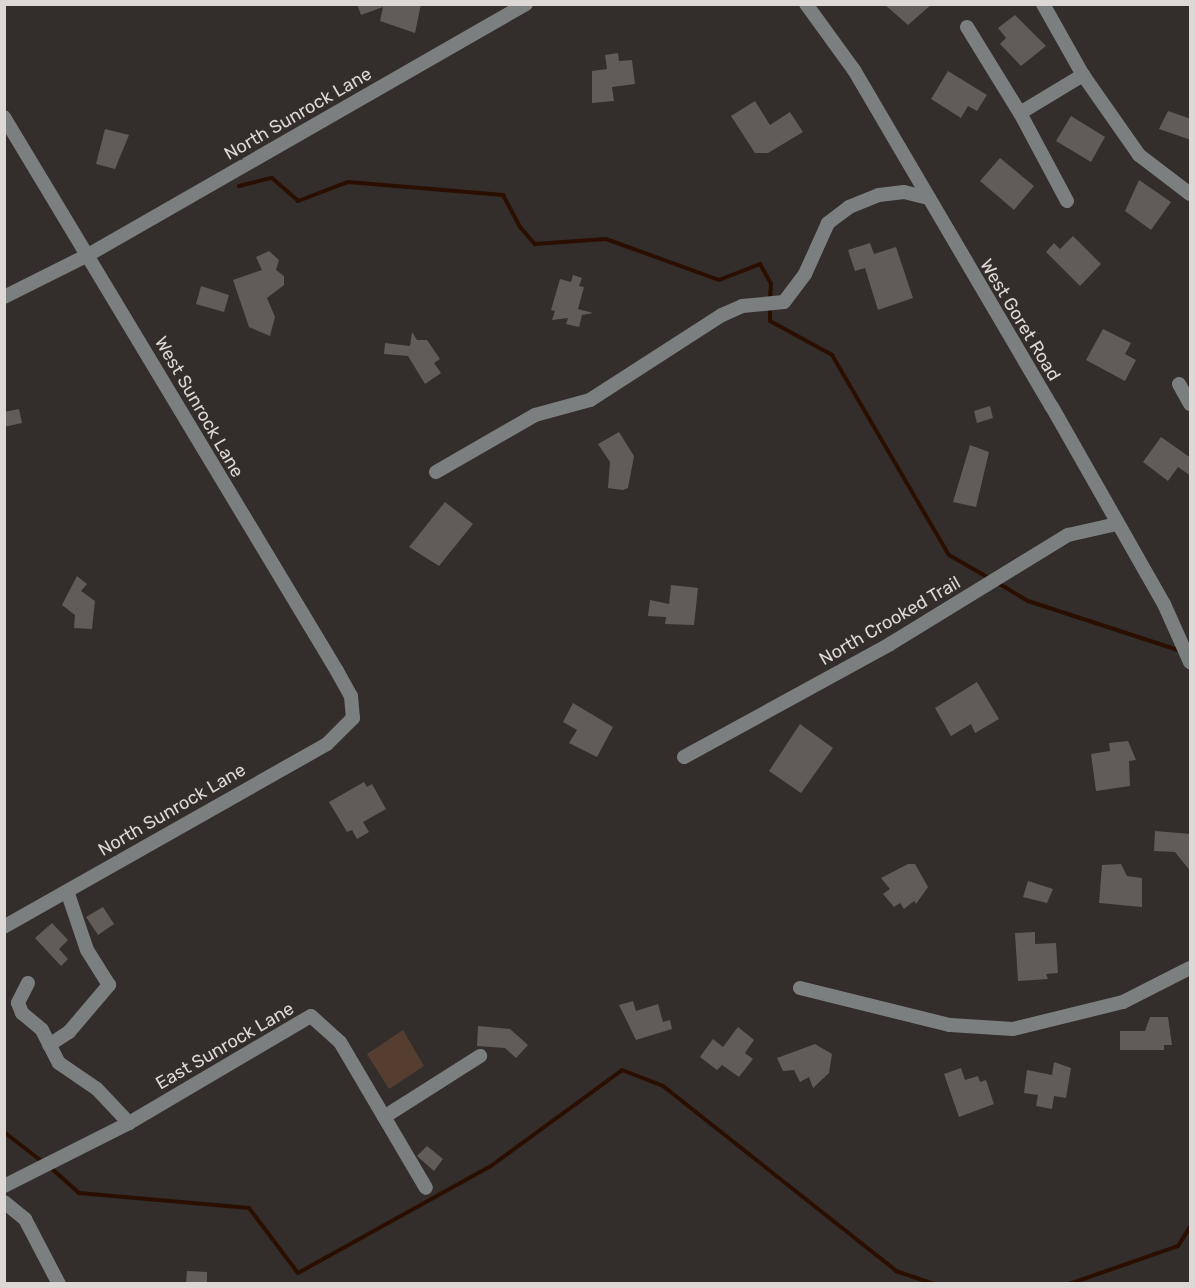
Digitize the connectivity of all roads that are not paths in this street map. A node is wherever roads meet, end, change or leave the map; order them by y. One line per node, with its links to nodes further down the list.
1 (526, 4): 13 (street, North Sunrock Lane)
2 (806, 4): 11 (street, West Goret Road)
3 (1043, 4): 5 (street)
4 (967, 27): 6 (street)
5 (1083, 75): 6 (street); 10 (street)
6 (1020, 113): 12 (street)
7 (4, 117): 9 (street, West Sunrock Lane)
8 (4, 141): 9 (street)
9 (19, 141): 13 (street, West Sunrock Lane)
10 (1191, 194)
11 (924, 197): 17 (street); 18 (street, West Goret Road)
12 (1067, 201)
13 (88, 255): 14 (street, North Sunrock Lane); 20 (street, West Sunrock Lane)
14 (4, 297)
15 (1179, 384): 16 (street)
16 (1191, 404)
17 (436, 472)
18 (1117, 524): 19 (street, West Goret Road); 21 (street, North Crooked Trail)
19 (1191, 662)
20 (353, 718): 22 (street, North Sunrock Lane)
21 (684, 758)
22 (67, 891): 23 (street, North Sunrock Lane); 27 (street)
23 (4, 927)
24 (1191, 968): 26 (street)
25 (28, 983): 27 (street)
26 (800, 988)
27 (49, 1045): 30 (street)
28 (480, 1056): 29 (street)
29 (384, 1117): 30 (street, East Sunrock Lane); 32 (street, East Sunrock Lane)
30 (129, 1123): 31 (street, East Sunrock Lane)
31 (4, 1186)
32 (426, 1188)
33 (4, 1202): 34 (street)
34 (59, 1284)

